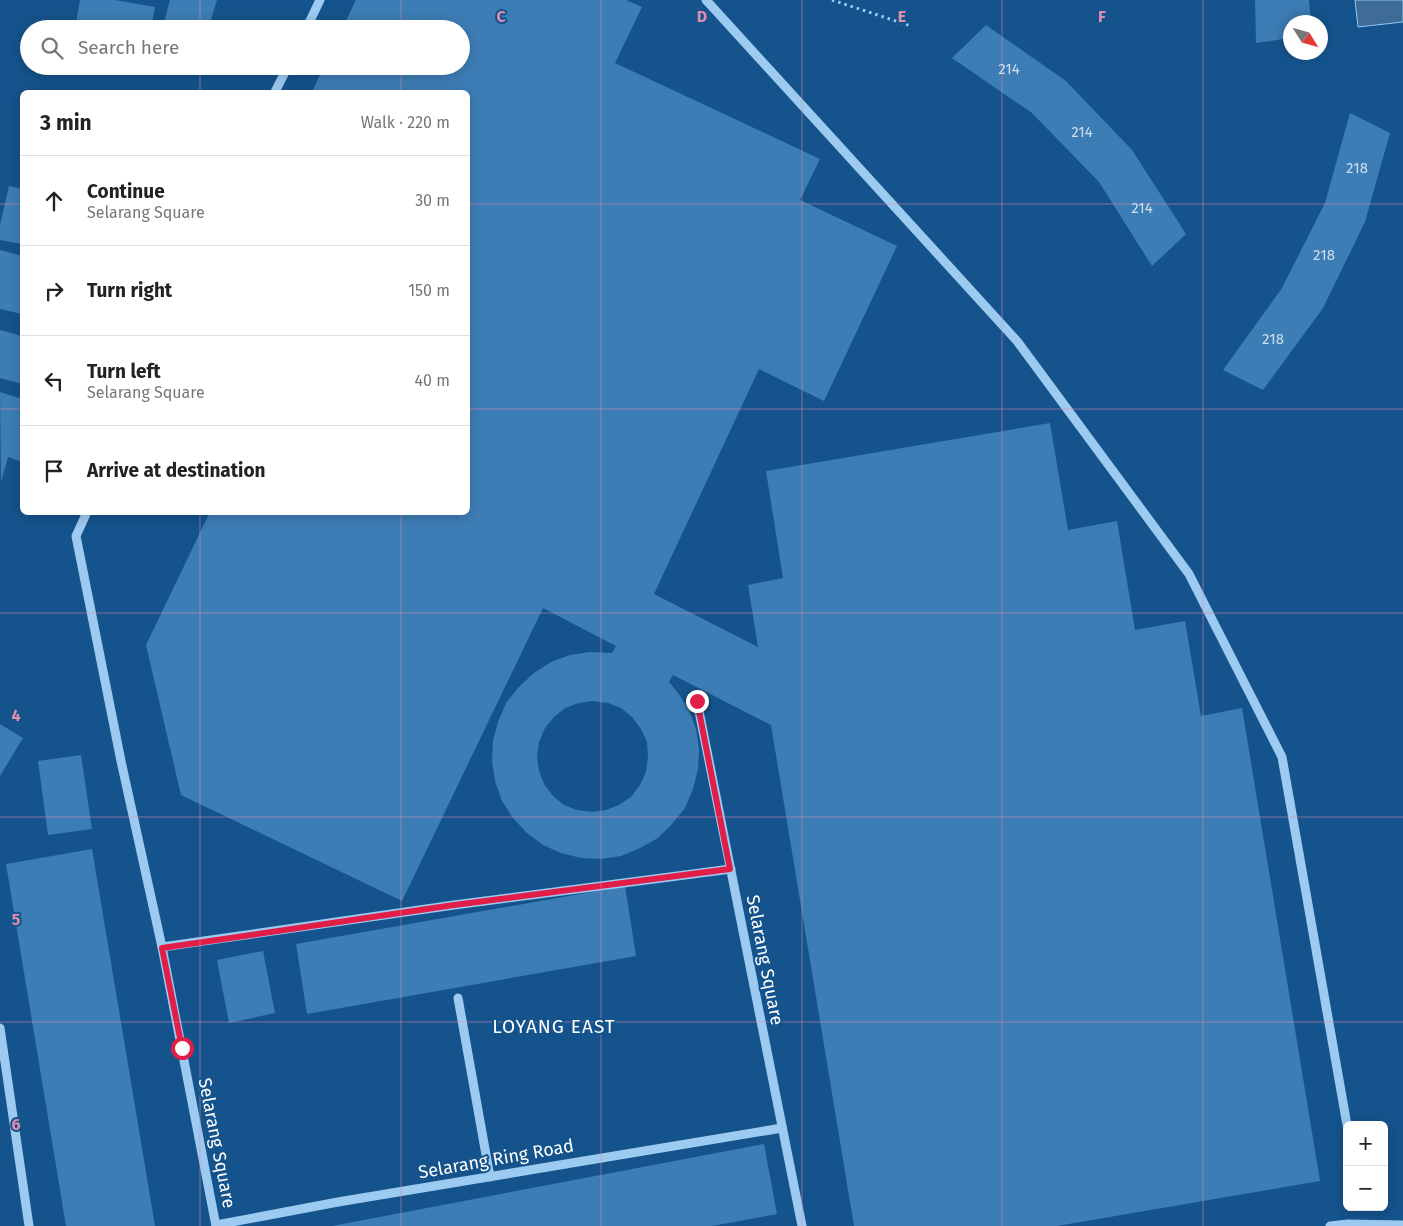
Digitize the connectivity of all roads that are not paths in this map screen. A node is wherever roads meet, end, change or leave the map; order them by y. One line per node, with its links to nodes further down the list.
1 (320, 0): 3 (lane)
2 (706, 0): 12 (lane)
3 (310, 20)
4 (284, 75): 5 (lane)
5 (276, 90)
6 (86, 515): 9 (lane, Selarang Square)
7 (697, 701): 8 (lane, Selarang Square)
8 (730, 869): 9 (lane); 13 (lane, Selarang Square)
9 (162, 948): 17 (lane, Selarang Square)
10 (458, 998): 14 (lane)
11 (0, 1028): 16 (lane)
12 (1346, 1121)
13 (782, 1128): 14 (lane, Selarang Ring Road); 18 (lane, Selarang Square)
14 (490, 1177): 17 (lane, Selarang Ring Road)
15 (1403, 1225): 19 (lane)
16 (29, 1226)
17 (216, 1226)
18 (802, 1226)
19 (1330, 1226)

